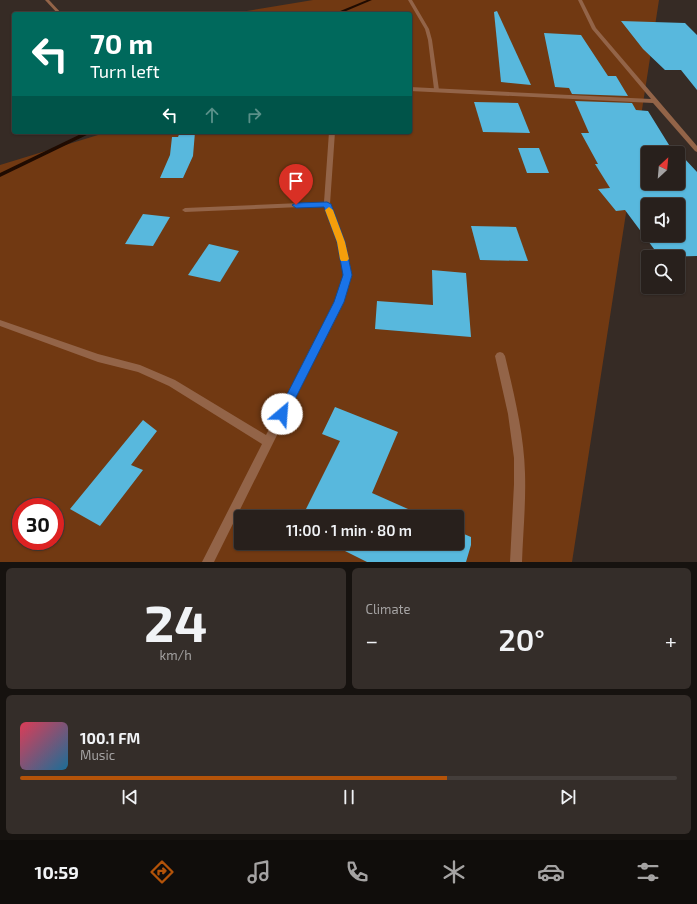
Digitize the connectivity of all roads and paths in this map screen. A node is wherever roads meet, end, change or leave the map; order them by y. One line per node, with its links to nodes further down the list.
1 (47, 0): 4 (street)
2 (410, 0): 6 (street)
3 (580, 0): 7 (street)
4 (58, 12)
5 (412, 89): 6 (street)
6 (437, 89): 7 (street)
7 (655, 101): 9 (street)
8 (332, 134): 10 (street)
9 (697, 150)
10 (327, 204): 11 (street); 14 (street)
11 (185, 210)
12 (0, 323): 14 (street)
13 (500, 356): 16 (street)
14 (268, 442): 15 (street)
15 (208, 562)
16 (516, 562)

